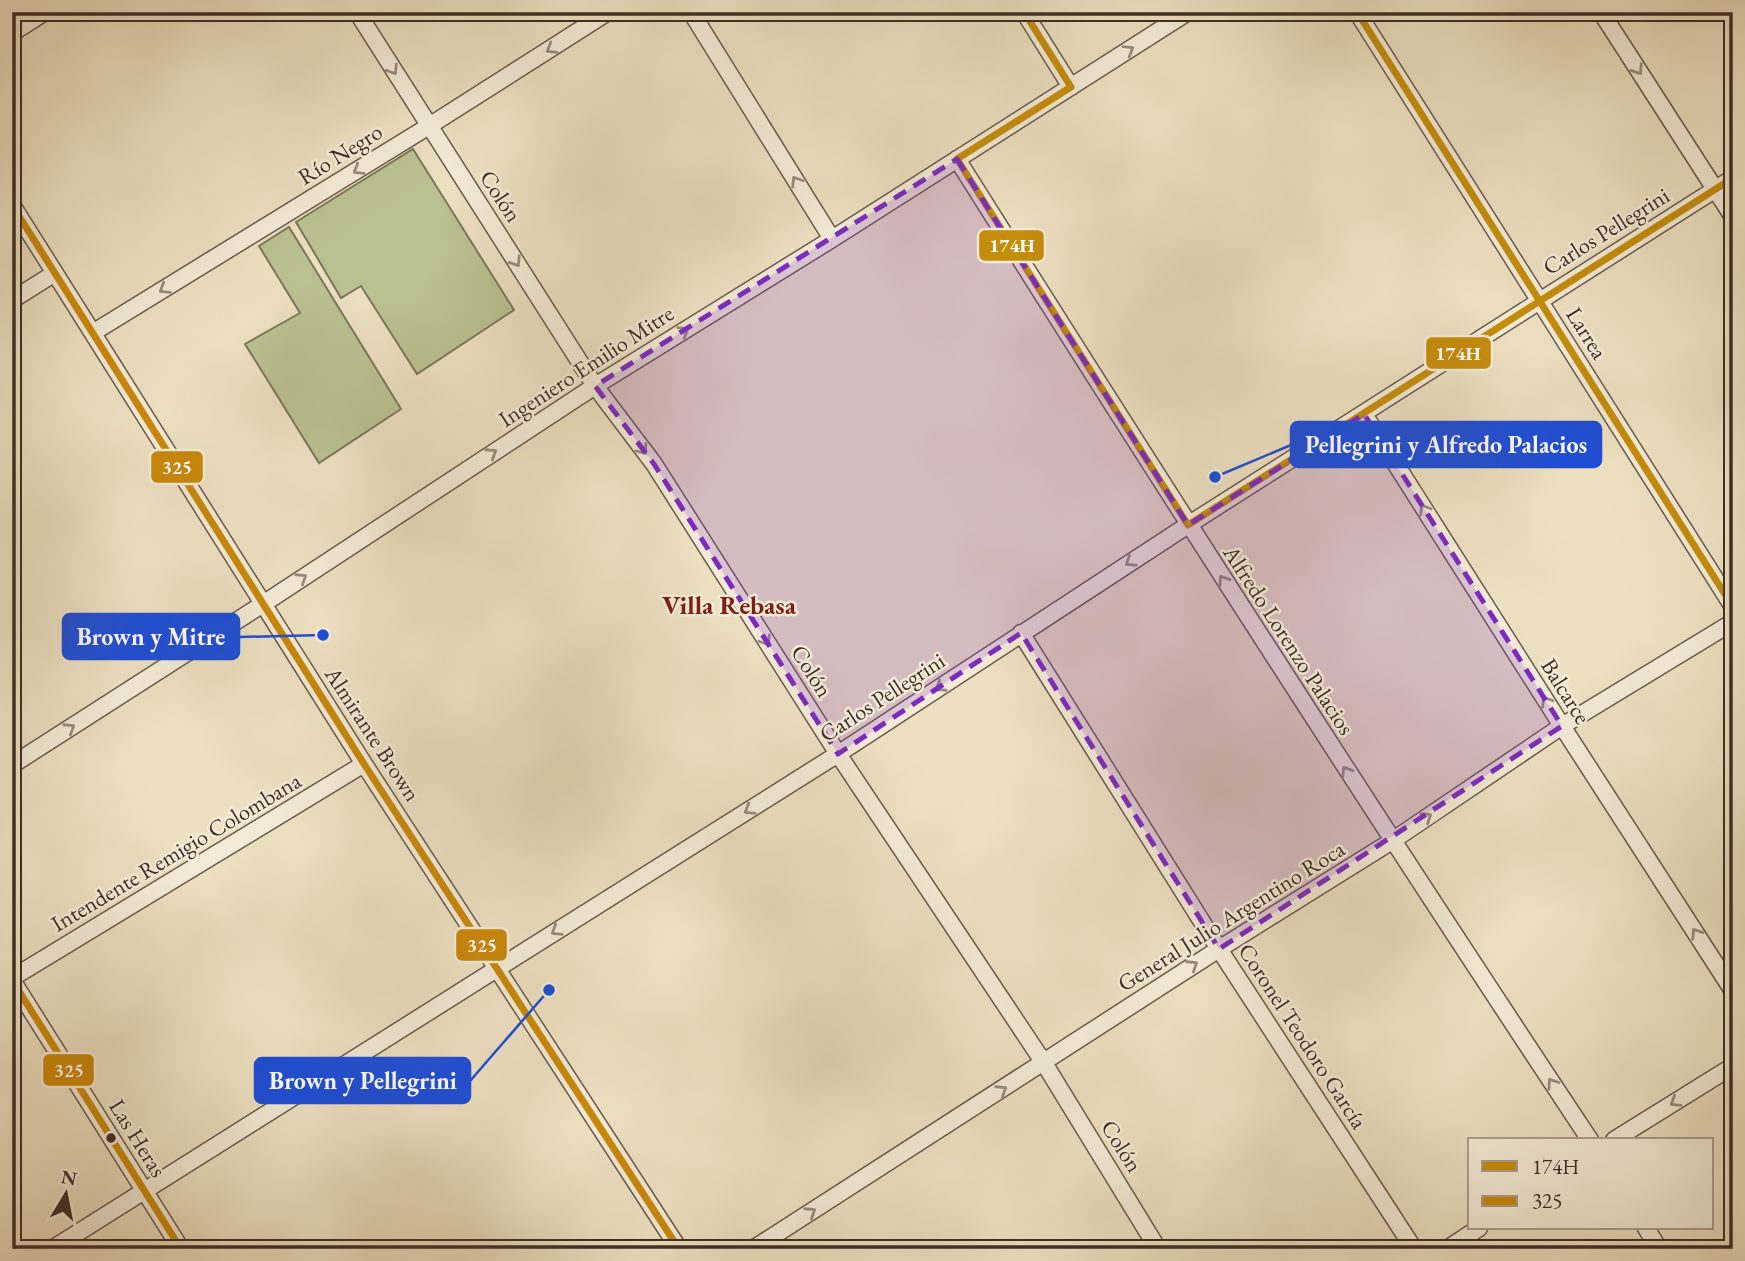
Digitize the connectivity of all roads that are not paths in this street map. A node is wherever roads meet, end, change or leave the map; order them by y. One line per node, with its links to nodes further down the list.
1 (45, 12): 9 (street)
2 (357, 12): 11 (street, Colón, one-way to 11)
3 (608, 12): 11 (street, Río Negro, one-way to 11)
4 (691, 12): 17 (street, one-way to 4)
5 (1024, 12): 10 (street)
6 (1188, 12): 10 (street, Ingeniero Emilio Mitre, one-way to 6)
7 (1357, 12): 20 (street, Larrea)
8 (1601, 12): 14 (street, one-way to 14)
9 (12, 33)
10 (1071, 87): 12 (street, Ingeniero Emilio Mitre)
11 (429, 126): 21 (street, Río Negro, one-way to 21); 22 (street, Colón, one-way to 22)
12 (957, 159): 17 (street, Ingeniero Emilio Mitre); 24 (street, Alfredo Lorenzo Palacios)
13 (1733, 178): 14 (street, Carlos Pellegrini)
14 (1715, 190): 16 (street); 20 (street, Carlos Pellegrini)
15 (12, 205): 18 (street, Almirante Brown)
16 (1733, 217)
17 (832, 239): 22 (street, Ingeniero Emilio Mitre, one-way to 17)
18 (55, 273): 19 (street); 21 (street, Almirante Brown)
19 (12, 300)
20 (1539, 300): 23 (street, Carlos Pellegrini); 26 (street, Larrea)
21 (94, 332): 25 (street, Almirante Brown)
22 (595, 386): 25 (street, Ingeniero Emilio Mitre, one-way to 22); 30 (street, Colón, one-way to 30)
23 (1364, 414): 24 (street, Carlos Pellegrini); 29 (street, Balcarce, one-way to 23)
24 (1188, 525): 28 (street, Carlos Pellegrini, one-way to 28); 33 (street, Alfredo Lorenzo Palacios, one-way to 24)
25 (263, 604): 31 (street, Almirante Brown); 32 (street, Ingeniero Emilio Mitre, one-way to 25)
26 (1733, 607)
27 (1733, 622): 29 (street, General Julio Argentino Roca)
28 (1021, 633): 30 (street, Carlos Pellegrini, one-way to 30); 34 (street, Coronel Teodoro García)
29 (1562, 726): 33 (street, General Julio Argentino Roca, one-way to 29); 37 (street, Balcarce, one-way to 29)
30 (838, 754): 35 (street, Carlos Pellegrini, one-way to 35); 38 (street, Colón)
31 (364, 764): 35 (street, Almirante Brown); 36 (street, Intendente Remigio Colombana)
32 (12, 765)
33 (1392, 841): 34 (street, General Julio Argentino Roca); 40 (street, Alfredo Lorenzo Palacios, one-way to 33)
34 (1219, 948): 38 (street, General Julio Argentino Roca, one-way to 34); 50 (street, Coronel Teodoro García)
35 (497, 968): 42 (street, Carlos Pellegrini); 47 (street, Almirante Brown)
36 (12, 979): 42 (street, Las Heras)
37 (1733, 990)
38 (1044, 1063): 48 (street, General Julio Argentino Roca, one-way to 38); 49 (street, Colón)
39 (1733, 1066): 41 (street, one-way to 41)
40 (1589, 1138)
41 (1617, 1138)
42 (144, 1190): 45 (street, Carlos Pellegrini); 46 (street, Las Heras)
43 (1476, 1230): 51 (street)
44 (1647, 1230): 52 (street)
45 (52, 1249)
46 (181, 1249)
47 (679, 1249)
48 (753, 1249)
49 (1158, 1249)
50 (1414, 1249)
51 (1447, 1249)
52 (1659, 1249)

